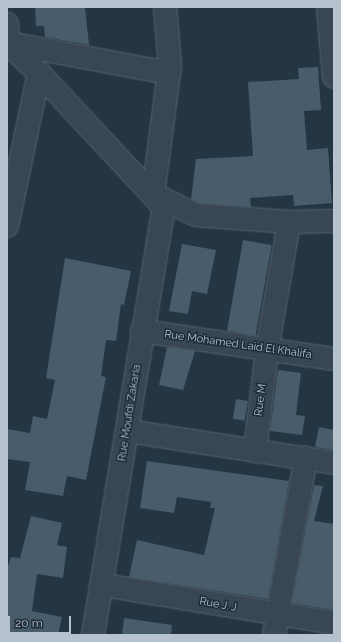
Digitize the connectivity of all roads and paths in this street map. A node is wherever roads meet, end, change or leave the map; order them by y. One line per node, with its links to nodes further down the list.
1 (165, 7): 5 (street, Rue Moufdi Zakaria)
2 (328, 7): 6 (street)
3 (7, 37): 4 (street); 5 (street)
4 (39, 73): 7 (street); 10 (street)
5 (169, 73): 7 (street, Rue Moufdi Zakaria)
6 (334, 77)
7 (159, 201): 9 (street); 11 (street, Rue Moufdi Zakaria)
8 (334, 221): 9 (street)
9 (290, 222): 12 (street, Rue M)
10 (7, 226)
11 (142, 331): 12 (street, Rue Mohamed Laid El Khalifa); 14 (street, Rue Moufdi Zakaria)
12 (267, 350): 13 (street, Rue Mohamed Laid El Khalifa); 15 (street, Rue M)
13 (334, 359)
14 (128, 431): 15 (street); 18 (street, Rue Moufdi Zakaria)
15 (255, 450): 16 (street)
16 (306, 458): 17 (street); 20 (street)
17 (334, 463)
18 (103, 585): 20 (street, Rue J. J); 21 (street, Rue Moufdi Zakaria)
19 (334, 623): 20 (street, Rue J. J)
20 (276, 625)
21 (93, 635)

